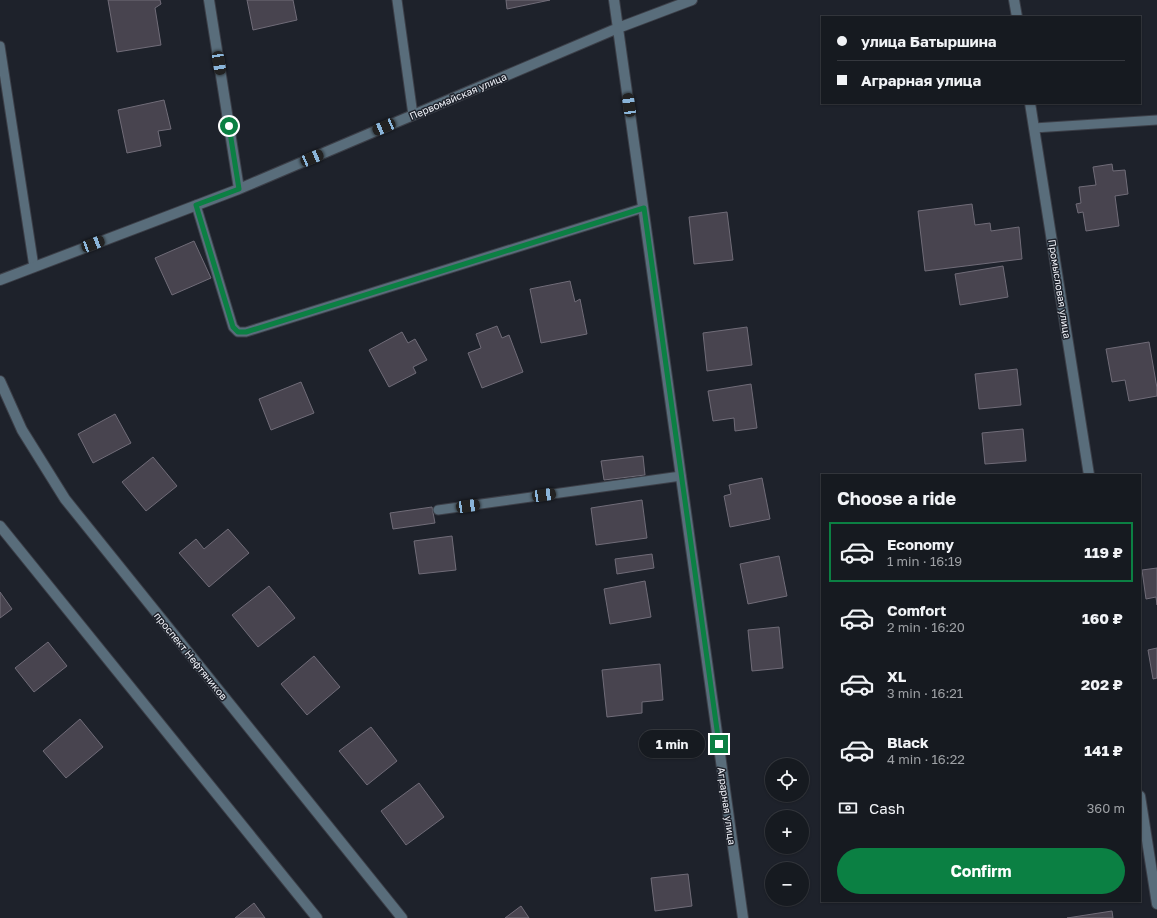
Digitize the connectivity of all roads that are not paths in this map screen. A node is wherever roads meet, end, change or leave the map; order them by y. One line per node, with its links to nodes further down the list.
1 (209, 0): 13 (street)
2 (397, 0): 10 (lane)
3 (614, 0): 7 (street, Аграрная улица)
4 (692, 0): 7 (street, Первомайская улица)
5 (1014, 0): 6 (street)
6 (1017, 16)
7 (618, 28): 10 (street, Первомайская улица); 15 (street, Аграрная улица)
8 (0, 46): 16 (lane)
9 (1030, 104): 12 (street, Промысловая улица)
10 (413, 115): 13 (street, Первомайская улица)
11 (1157, 120): 12 (lane)
12 (1034, 128): 19 (street, Промысловая улица)
13 (239, 189): 14 (street, Первомайская улица)
14 (196, 205): 15 (lane); 16 (street, Первомайская улица)
15 (644, 208): 20 (street, Аграрная улица)
16 (34, 267): 17 (street, Первомайская улица)
17 (0, 280)
18 (0, 381): 26 (street, проспект Нефтяников)
19 (1089, 474)
20 (681, 476): 21 (lane); 27 (street, Аграрная улица)
21 (438, 510)
22 (0, 526): 25 (street)
23 (1141, 802): 24 (street)
24 (1157, 904)
25 (317, 918)
26 (402, 918)
27 (743, 918)

